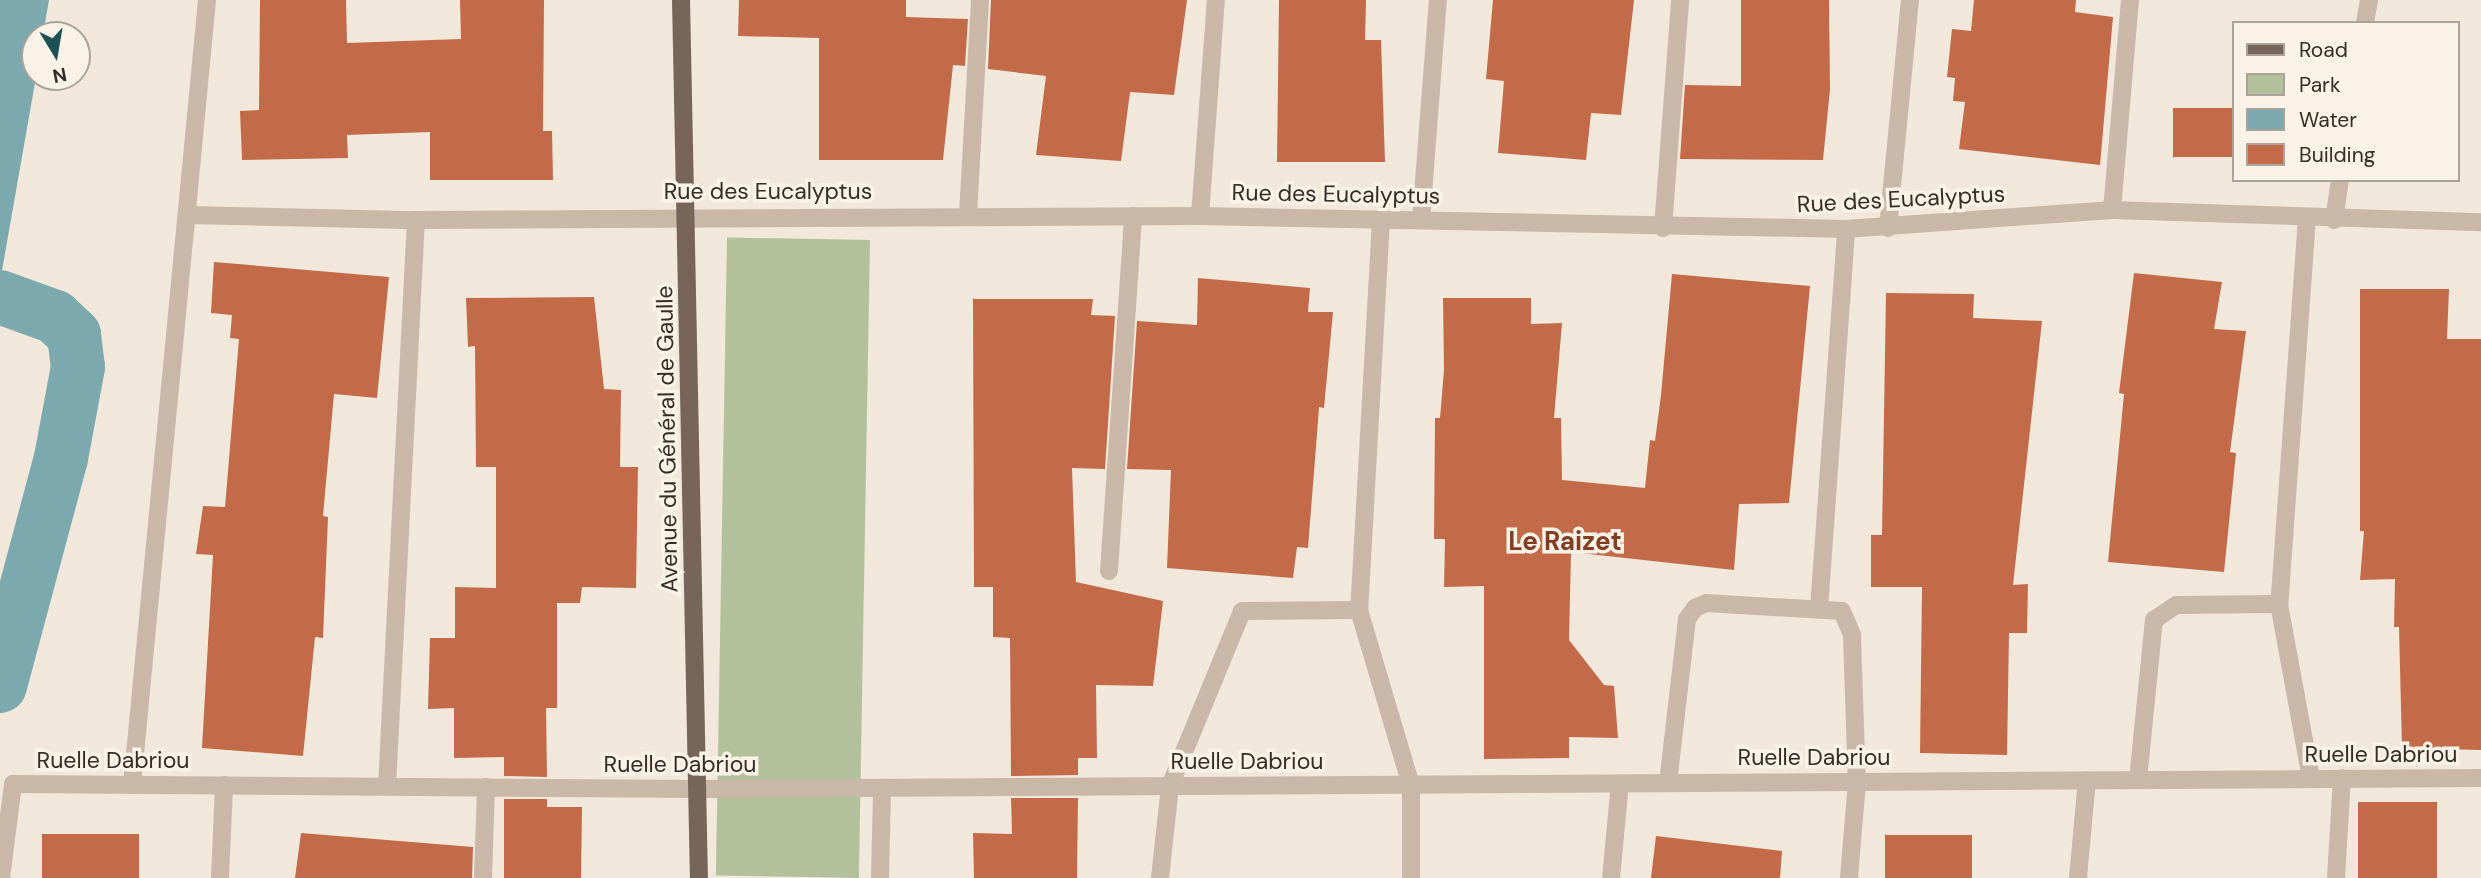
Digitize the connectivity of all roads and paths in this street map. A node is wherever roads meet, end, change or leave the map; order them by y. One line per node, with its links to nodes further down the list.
1 (207, 0): 13 (street)
2 (681, 0): 15 (main road, Avenue du Général de Gaulle)
3 (980, 0): 14 (street)
4 (1216, 0): 17 (street)
5 (1438, 0): 21 (street)
6 (1680, 0): 24 (street)
7 (1910, 0): 25 (street)
8 (2130, 0): 12 (street)
9 (2369, 0): 10 (street)
10 (2365, 21)
11 (2340, 182): 22 (street)
12 (2112, 210): 18 (street, Rue des Eucalyptus); 25 (street, Rue des Eucalyptus)
13 (188, 215): 19 (street, Rue des Eucalyptus); 39 (street)
14 (968, 215): 15 (street, Rue des Eucalyptus); 16 (street, Rue des Eucalyptus)
15 (686, 216): 19 (street, Rue des Eucalyptus); 46 (main road, Avenue du Général de Gaulle)
16 (1133, 216): 17 (street, Rue des Eucalyptus); 27 (street)
17 (1200, 216): 20 (street, Rue des Eucalyptus)
18 (2307, 218): 22 (street, Rue des Eucalyptus); 28 (street)
19 (416, 220): 42 (street)
20 (1381, 220): 21 (street, Rue des Eucalyptus); 30 (street)
21 (1421, 220): 24 (street, Rue des Eucalyptus)
22 (2334, 220): 23 (street, Rue des Eucalyptus)
23 (2481, 222)
24 (1663, 228): 26 (street, Rue des Eucalyptus)
25 (1888, 228): 26 (street, Rue des Eucalyptus)
26 (1846, 229): 29 (street)
27 (1109, 571)
28 (2279, 604): 31 (street); 35 (street)
29 (1819, 609): 36 (street); 38 (street)
30 (1359, 610): 41 (street); 43 (street)
31 (2311, 778): 32 (street, Ruelle Dabriou); 35 (street, Ruelle Dabriou)
32 (2342, 778): 33 (street, Ruelle Dabriou); 57 (street)
33 (2481, 778)
34 (2087, 780): 35 (street, Ruelle Dabriou); 36 (street, Ruelle Dabriou); 56 (street)
35 (2138, 780)
36 (1857, 782): 38 (street, Ruelle Dabriou); 55 (street)
37 (1620, 783): 38 (street, Ruelle Dabriou); 41 (street, Ruelle Dabriou); 54 (street)
38 (1668, 783)
39 (132, 785): 40 (street, Ruelle Dabriou); 47 (street, Ruelle Dabriou)
40 (224, 785): 42 (street, Ruelle Dabriou); 48 (street)
41 (1411, 785): 43 (street, Ruelle Dabriou); 53 (street)
42 (387, 786): 44 (street, Ruelle Dabriou)
43 (1170, 786): 45 (street, Ruelle Dabriou); 52 (street)
44 (485, 787): 46 (street, Ruelle Dabriou); 49 (street)
45 (882, 788): 46 (street, Ruelle Dabriou); 51 (street)
46 (699, 789): 50 (main road, Avenue du Général de Gaulle)
47 (1, 878)
48 (220, 878)
49 (483, 878)
50 (699, 878)
51 (880, 878)
52 (1160, 878)
53 (1411, 878)
54 (1611, 878)
55 (1849, 878)
56 (2078, 878)
57 (2336, 878)

